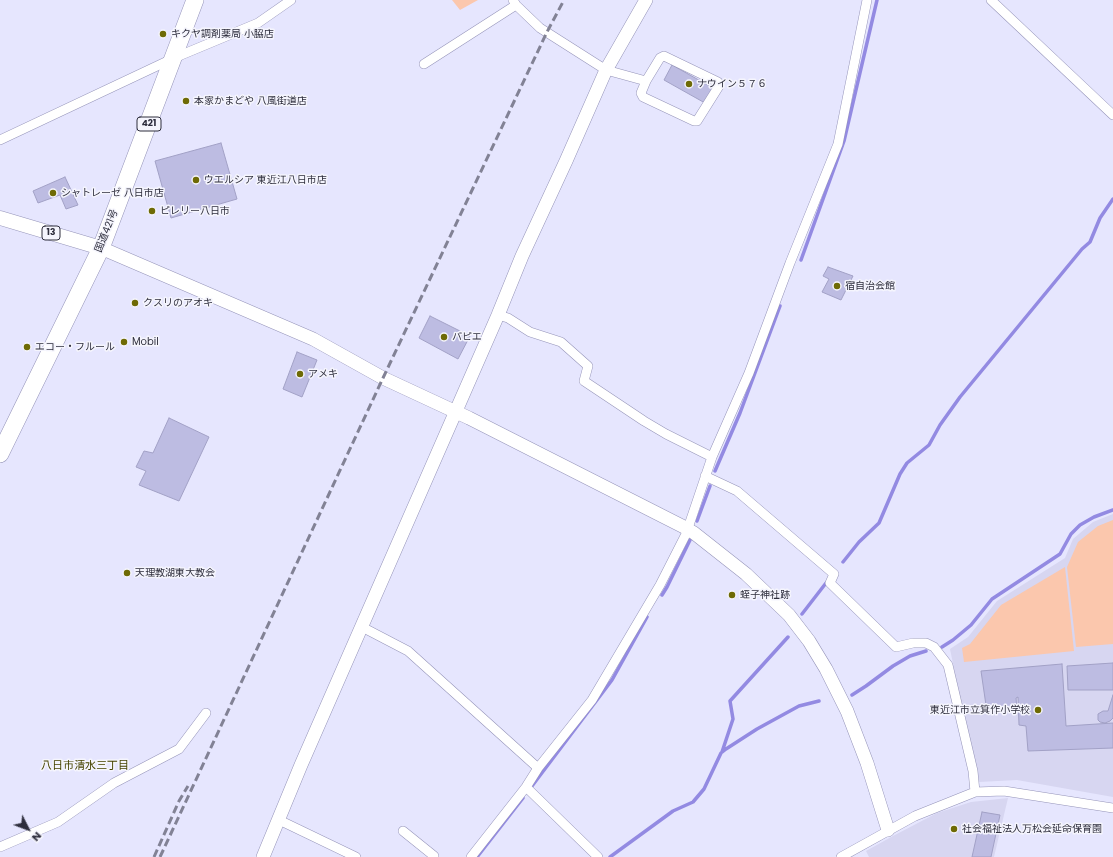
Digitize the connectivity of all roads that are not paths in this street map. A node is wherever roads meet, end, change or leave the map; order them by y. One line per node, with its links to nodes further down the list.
1 (195, 0): 7 (highway, 国道421号 / 421)
2 (291, 0): 7 (street)
3 (646, 0): 9 (street)
4 (867, 0): 18 (street)
5 (991, 0): 11 (street)
6 (514, 3): 8 (street); 9 (street)
7 (174, 58): 12 (street); 14 (highway, 国道421号 / 421)
8 (424, 64)
9 (606, 70): 10 (street); 15 (street)
10 (646, 81): 10 (street)
11 (1113, 115)
12 (0, 140)
13 (0, 218): 14 (main road, 13)
14 (101, 248): 16 (street); 17 (highway, 国道421号 / 421)
15 (498, 315): 16 (street); 18 (street)
16 (455, 412): 20 (street); 21 (street)
17 (0, 454)
18 (712, 457): 19 (street)
19 (705, 476): 20 (street); 25 (street)
20 (687, 529): 23 (street); 28 (street)
21 (362, 627): 23 (street); 27 (street)
22 (206, 713): 30 (street)
23 (538, 768): 24 (street)
24 (526, 787): 34 (street); 35 (street)
25 (975, 792): 26 (street); 28 (street)
26 (1113, 808)
27 (279, 820): 31 (street); 32 (street)
28 (888, 830): 36 (street)
29 (403, 832): 33 (street)
30 (0, 847)
31 (263, 857)
32 (356, 857)
33 (433, 857)
34 (471, 857)
35 (598, 857)
36 (841, 857)

